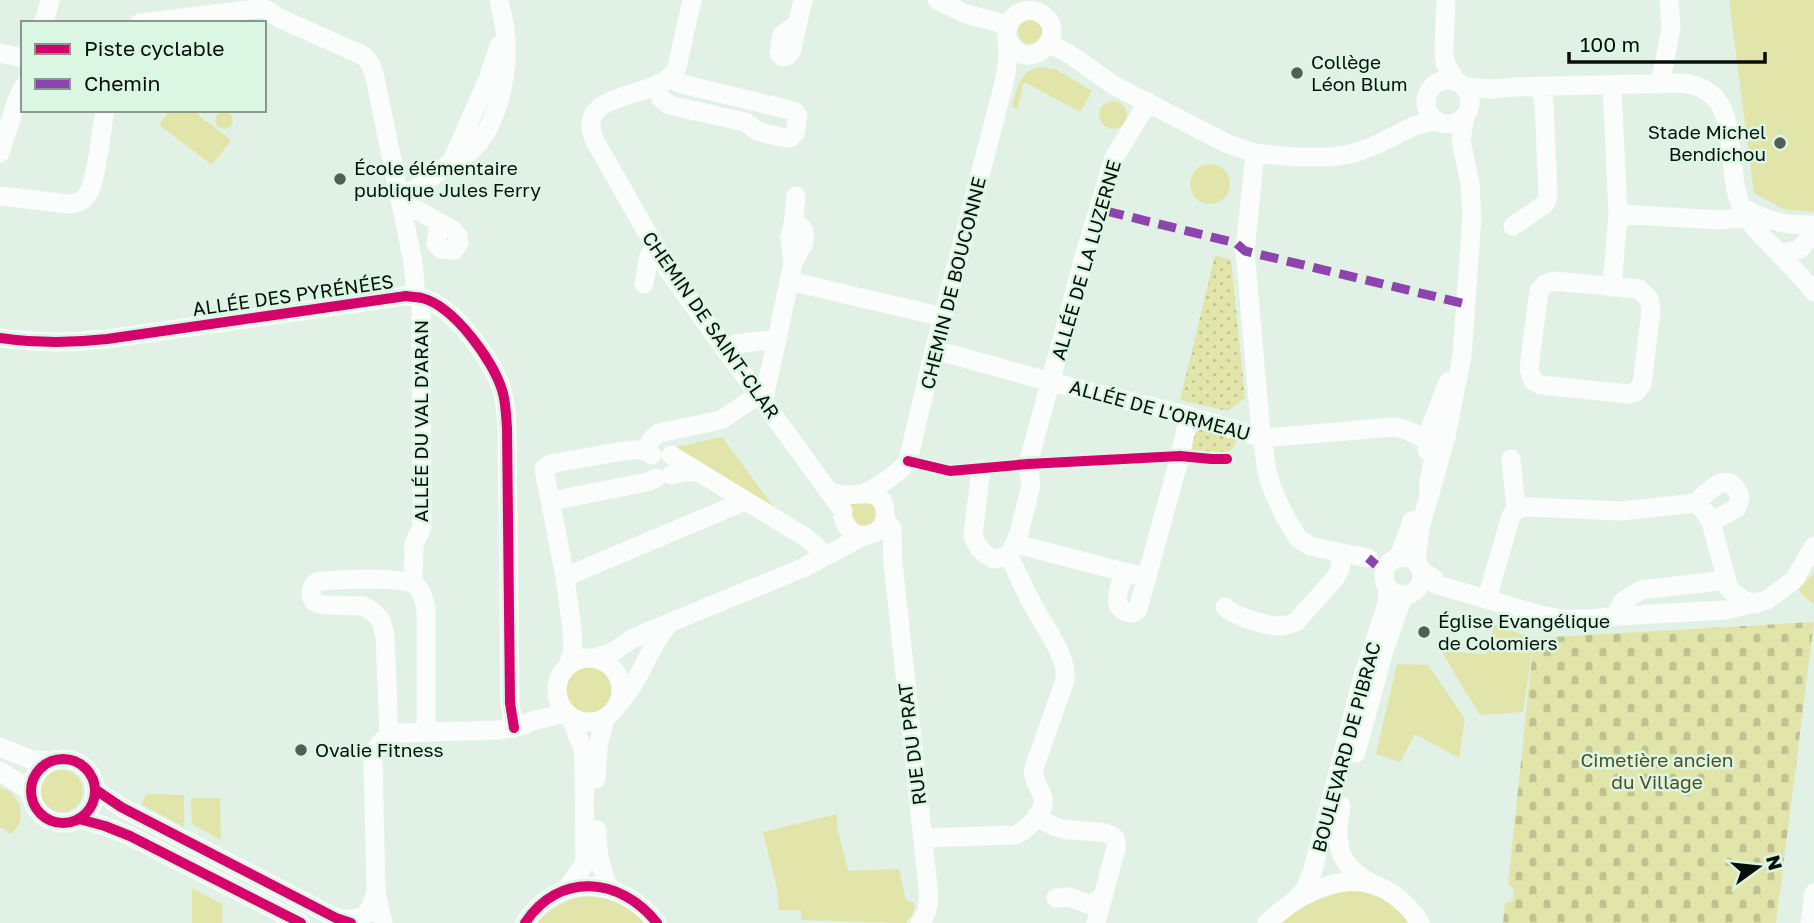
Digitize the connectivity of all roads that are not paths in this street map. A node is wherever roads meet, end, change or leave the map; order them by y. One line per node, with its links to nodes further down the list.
1 (50, 0): 10 (street)
2 (499, 0): 34 (street)
3 (692, 0): 18 (street)
4 (803, 0): 12 (street)
5 (937, 0): 13 (street)
6 (1446, 0): 17 (street)
7 (1669, 0): 19 (street)
8 (264, 4): 11 (street); 34 (street)
9 (1045, 9): 13 (street); 14 (street)
10 (45, 21)
11 (153, 21)
12 (797, 24)
13 (1008, 32): 14 (street); 24 (street, CHEMIN DE BOUCONNE)
14 (1041, 49): 24 (street, CHEMIN DE BOUCONNE); 26 (street)
15 (0, 53): 16 (street)
16 (21, 58)
17 (1445, 63): 20 (street); 25 (street)
18 (662, 83): 27 (street); 30 (street); 45 (street, CHEMIN DE SAINT-CLAR)
19 (1660, 83): 21 (street); 38 (street)
20 (1435, 84): 25 (street); 29 (street)
21 (1612, 85): 22 (street); 39 (street)
22 (1541, 87): 25 (street); 42 (street)
23 (21, 91): 32 (street)
24 (1002, 91): 52 (street, CHEMIN DE BOUCONNE)
25 (1464, 98): 29 (street); 31 (street, BOULEVARD DE PIBRAC)
26 (1149, 102): 33 (street); 58 (street, ALLÉE DE LA LUZERNE)
27 (756, 103): 30 (street); 30 (street)
28 (105, 112): 35 (street)
29 (1435, 117): 31 (street, BOULEVARD DE PIBRAC); 33 (street)
30 (751, 126)
31 (1461, 141): 53 (street, BOULEVARD DE PIBRAC)
32 (0, 153)
33 (1255, 153): 61 (street)
34 (407, 192): 37 (street); 43 (street, ALLÉE DU VAL D'ARAN)
35 (0, 196)
36 (796, 196): 47 (street)
37 (417, 210): 40 (street); 43 (street)
38 (1743, 211): 39 (street); 41 (street); 46 (street)
39 (1618, 214): 50 (street)
40 (439, 223)
41 (1805, 225): 46 (street)
42 (1513, 226)
43 (407, 231): 51 (street, ALLÉE DU VAL D'ARAN)
44 (1810, 238): 46 (street); 49 (street)
45 (656, 250): 48 (street); 56 (street, CHEMIN DE SAINT-CLAR)
46 (1777, 251): 49 (street)
47 (791, 272): 52 (street); 55 (street)
48 (645, 284)
49 (1809, 286)
50 (1612, 287): 50 (street)
51 (417, 298): 54 (street, ALLÉE DES PYRÉNÉES); 89 (street, ALLÉE DU VAL D'ARAN); 102 (street, ALLÉE DES PYRÉNÉES)
52 (943, 317): 57 (street, CHEMIN DE BOUCONNE)
53 (1462, 335): 62 (street, BOULEVARD DE PIBRAC); 69 (street, BOULEVARD DE PIBRAC)
54 (0, 338)
55 (777, 340): 56 (street); 59 (street)
56 (725, 350): 59 (street, CHEMIN DE SAINT-CLAR)
57 (935, 350): 58 (street, ALLÉE DE L'ORMEAU); 66 (street, CHEMIN DE BOUCONNE)
58 (1051, 382): 60 (street, ALLÉE DE L'ORMEAU); 79 (street, ALLÉE DE LA LUZERNE)
59 (760, 398): 64 (street); 67 (street, CHEMIN DE SAINT-CLAR)
60 (1189, 416): 61 (street, ALLÉE DE L'ORMEAU); 86 (street)
61 (1263, 438): 62 (street, ALLÉE DE L'ORMEAU); 80 (street)
62 (1428, 440): 69 (street, BOULEVARD DE PIBRAC); 87 (street, BOULEVARD DE PIBRAC)
63 (1511, 459): 73 (street)
64 (660, 463): 70 (street); 70 (street); 71 (street)
65 (981, 469): 79 (street)
66 (898, 471): 68 (street, CHEMIN DE BOUCONNE); 75 (street, CHEMIN DE BOUCONNE)
67 (829, 491): 68 (street); 74 (street, CHEMIN DE SAINT-CLAR)
68 (862, 493): 74 (street); 75 (street)
69 (1429, 495): 87 (street, BOULEVARD DE PIBRAC)
70 (551, 501): 85 (street)
71 (745, 501): 81 (street); 85 (street)
72 (1696, 503): 73 (street); 76 (street); 76 (street)
73 (1516, 510): 90 (street)
74 (843, 514): 77 (street); 81 (street)
75 (885, 516): 77 (street); 83 (street, RUE DU PRAT)
76 (1711, 522): 88 (street)
77 (868, 535): 81 (street); 83 (street)
78 (1814, 546): 91 (street)
79 (1012, 550): 84 (street); 110 (street)
80 (1342, 553): 82 (street); 92 (street)
81 (821, 558): 94 (street)
82 (1368, 558)
83 (893, 563): 112 (street, RUE DU PRAT)
84 (1124, 572): 86 (street); 86 (street)
85 (565, 577): 95 (street)
86 (1146, 577)
87 (1412, 578): 90 (street); 113 (street, BOULEVARD DE PIBRAC); 120 (street, BOULEVARD DE PIBRAC)
88 (1727, 580): 91 (street); 93 (street)
89 (414, 584): 103 (street); 104 (street)
90 (1487, 598): 93 (street)
91 (1756, 604): 93 (street)
92 (1225, 607)
93 (1616, 616)
94 (669, 624): 96 (street); 99 (street)
95 (572, 629): 96 (street); 97 (street)
96 (593, 658): 97 (street); 99 (street)
97 (568, 666): 98 (street)
98 (557, 689): 100 (street); 102 (street)
99 (619, 703): 101 (street)
100 (568, 715): 101 (street); 102 (street); 115 (street)
101 (605, 719): 114 (street)
102 (523, 724): 103 (street)
103 (426, 733): 104 (street)
104 (389, 736): 116 (street)
105 (0, 747): 106 (street)
106 (49, 761): 108 (street); 109 (street)
107 (0, 771): 109 (street)
108 (96, 790): 111 (street); 121 (street)
109 (30, 791): 111 (street)
110 (1037, 816): 112 (street); 118 (street)
111 (79, 819): 122 (street)
112 (923, 838): 126 (street, RUE DU PRAT)
113 (1376, 886): 120 (street); 129 (street, BOULEVARD DE PIBRAC)
114 (610, 889): 115 (street); 125 (street)
115 (566, 890): 124 (street)
116 (376, 891): 121 (street); 123 (street)
117 (1814, 893): 130 (street)
118 (1104, 895): 119 (street); 127 (street)
119 (1056, 898)
120 (1293, 902): 128 (street)
121 (344, 920)
122 (301, 923)
123 (383, 923)
124 (525, 923)
125 (657, 923)
126 (920, 923)
127 (1096, 923)
128 (1267, 923)
129 (1419, 923)
130 (1810, 923)

